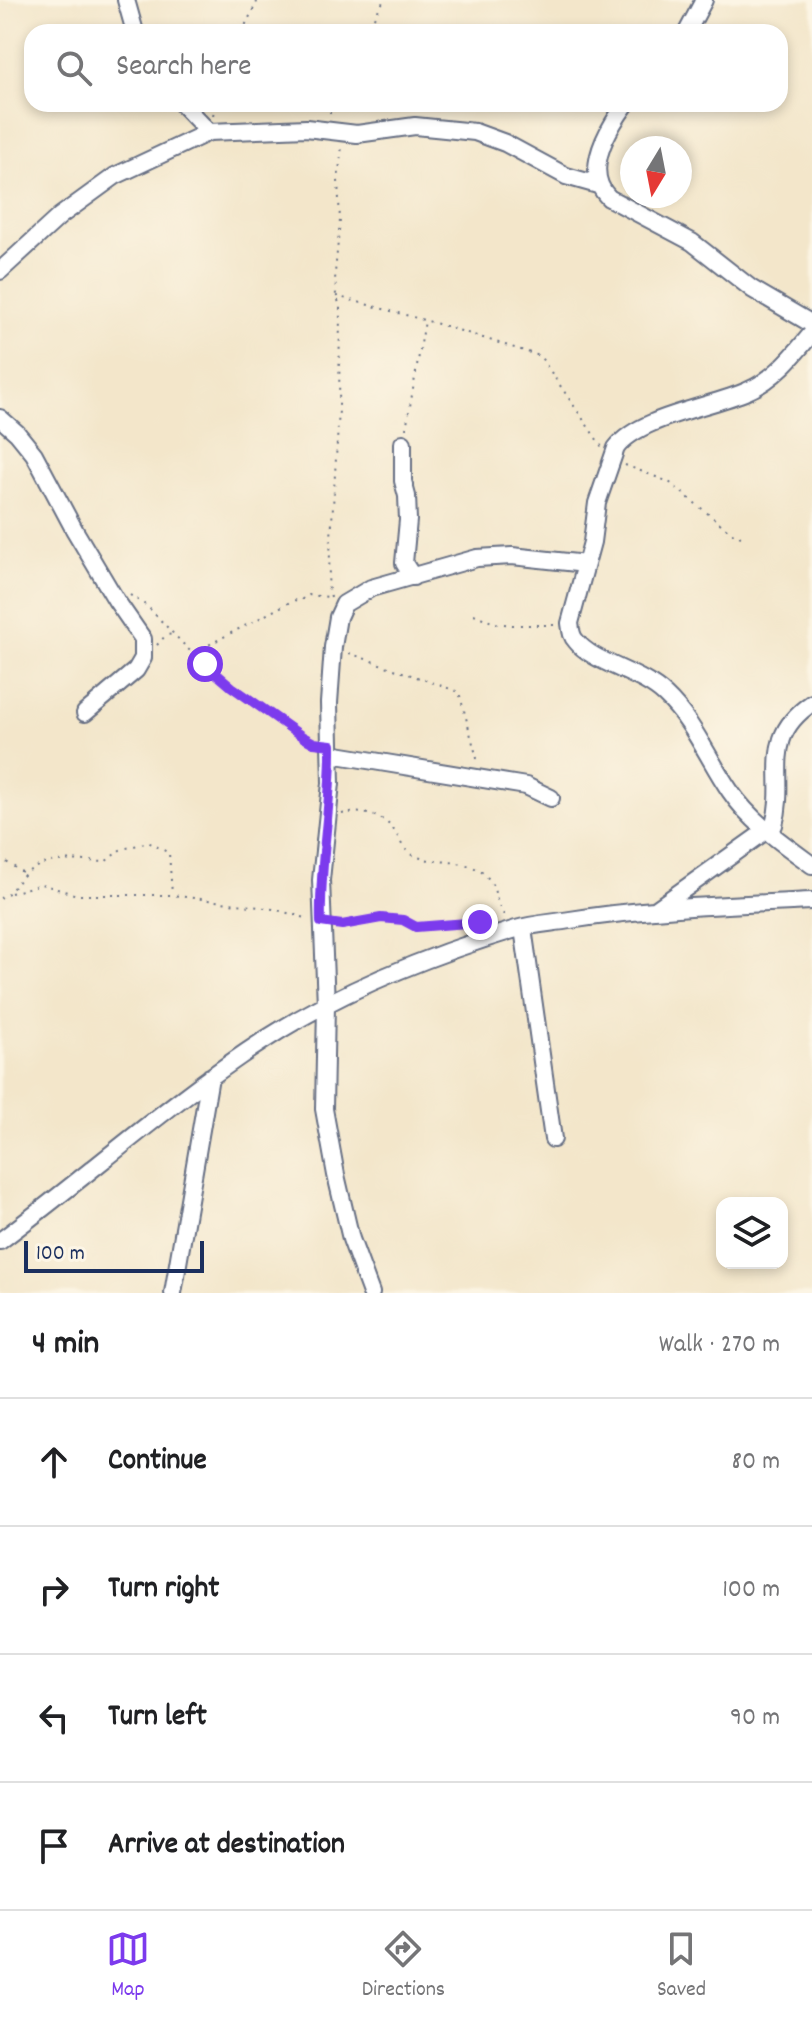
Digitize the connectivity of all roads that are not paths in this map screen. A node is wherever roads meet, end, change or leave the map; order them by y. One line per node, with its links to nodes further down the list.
1 (126, 0): 3 (street)
2 (704, 0): 4 (street)
3 (133, 24)
4 (691, 24)
5 (190, 112): 7 (street)
6 (620, 112): 8 (street)
7 (209, 132): 8 (street); 9 (street)
8 (598, 185): 10 (street)
9 (0, 271)
10 (812, 324)
11 (812, 333): 14 (street)
12 (0, 418): 17 (street)
13 (403, 443): 15 (street)
14 (586, 564): 15 (street); 20 (street)
15 (413, 577): 18 (street)
16 (812, 703): 20 (street)
17 (85, 713)
18 (331, 750): 19 (street); 25 (street)
19 (551, 798)
20 (767, 833): 21 (street); 23 (street)
21 (812, 865)
22 (812, 901): 23 (street)
23 (655, 910): 24 (street)
24 (519, 929): 25 (street); 27 (street)
25 (326, 1005): 26 (street); 30 (street)
26 (210, 1077): 28 (street); 29 (street)
27 (553, 1139)
28 (0, 1241)
29 (173, 1293)
30 (371, 1293)

